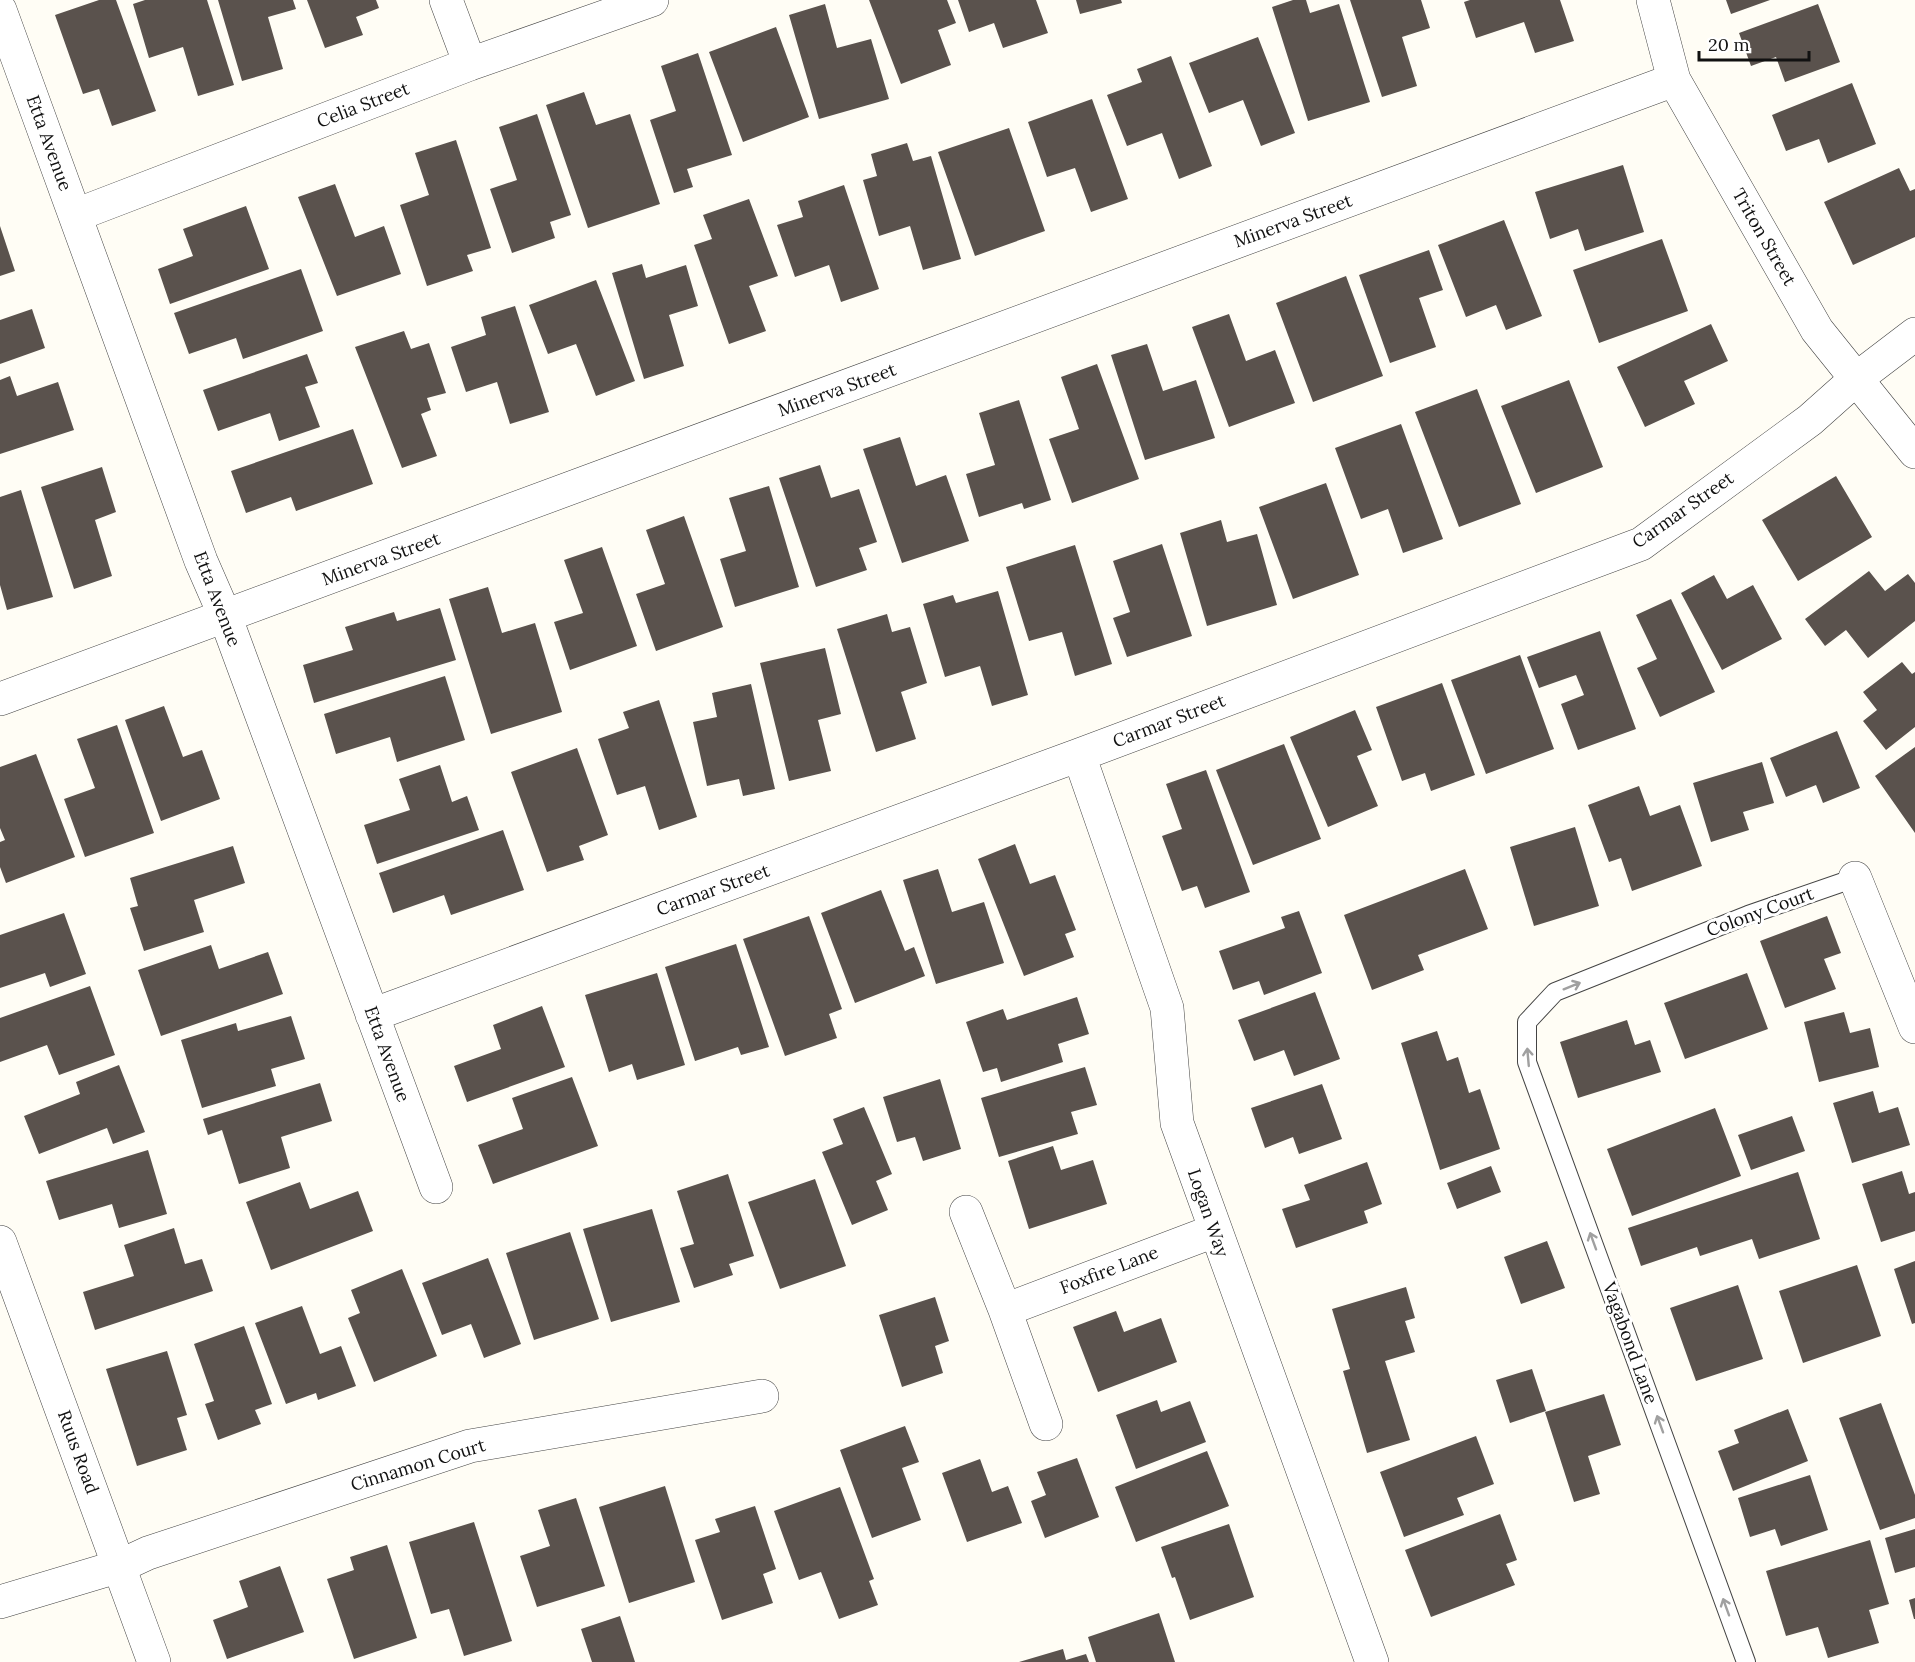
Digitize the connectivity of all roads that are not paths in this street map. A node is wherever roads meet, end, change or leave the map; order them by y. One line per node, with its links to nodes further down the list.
1 (446, 0): 5 (street)
2 (652, 0): 5 (street, Celia Street)
3 (1653, 0): 6 (street, Triton Street)
4 (0, 10): 7 (street, Etta Avenue)
5 (470, 64): 7 (street, Celia Street)
6 (1674, 80): 9 (street, Triton Street); 11 (street, Minerva Street)
7 (76, 215): 11 (street, Etta Avenue)
8 (1915, 334): 9 (street, Carmar Street)
9 (1856, 379): 10 (street, Triton Street); 13 (street, Carmar Street)
10 (1915, 452)
11 (225, 616): 12 (street, Minerva Street); 15 (street, Etta Avenue)
12 (0, 699)
13 (1078, 755): 15 (street, Carmar Street); 20 (street, Logan Way)
14 (1855, 878): 16 (lane, Colony Court, one-way to 14); 17 (street, Colony Court)
15 (372, 1015): 18 (street, Etta Avenue)
16 (1527, 1022): 29 (lane, Vagabond Lane, one-way to 16)
17 (1915, 1027)
18 (436, 1187)
19 (966, 1212): 22 (street)
20 (1214, 1231): 22 (street, Foxfire Lane); 28 (street, Logan Way)
21 (0, 1242): 25 (street, Ruus Road)
22 (1005, 1310): 24 (street)
23 (762, 1396): 25 (street, Cinnamon Court)
24 (1046, 1424)
25 (120, 1566): 26 (street, Cinnamon Court); 27 (street, Ruus Road)
26 (0, 1602)
27 (154, 1662)
28 (1372, 1662)
29 (1746, 1662)

